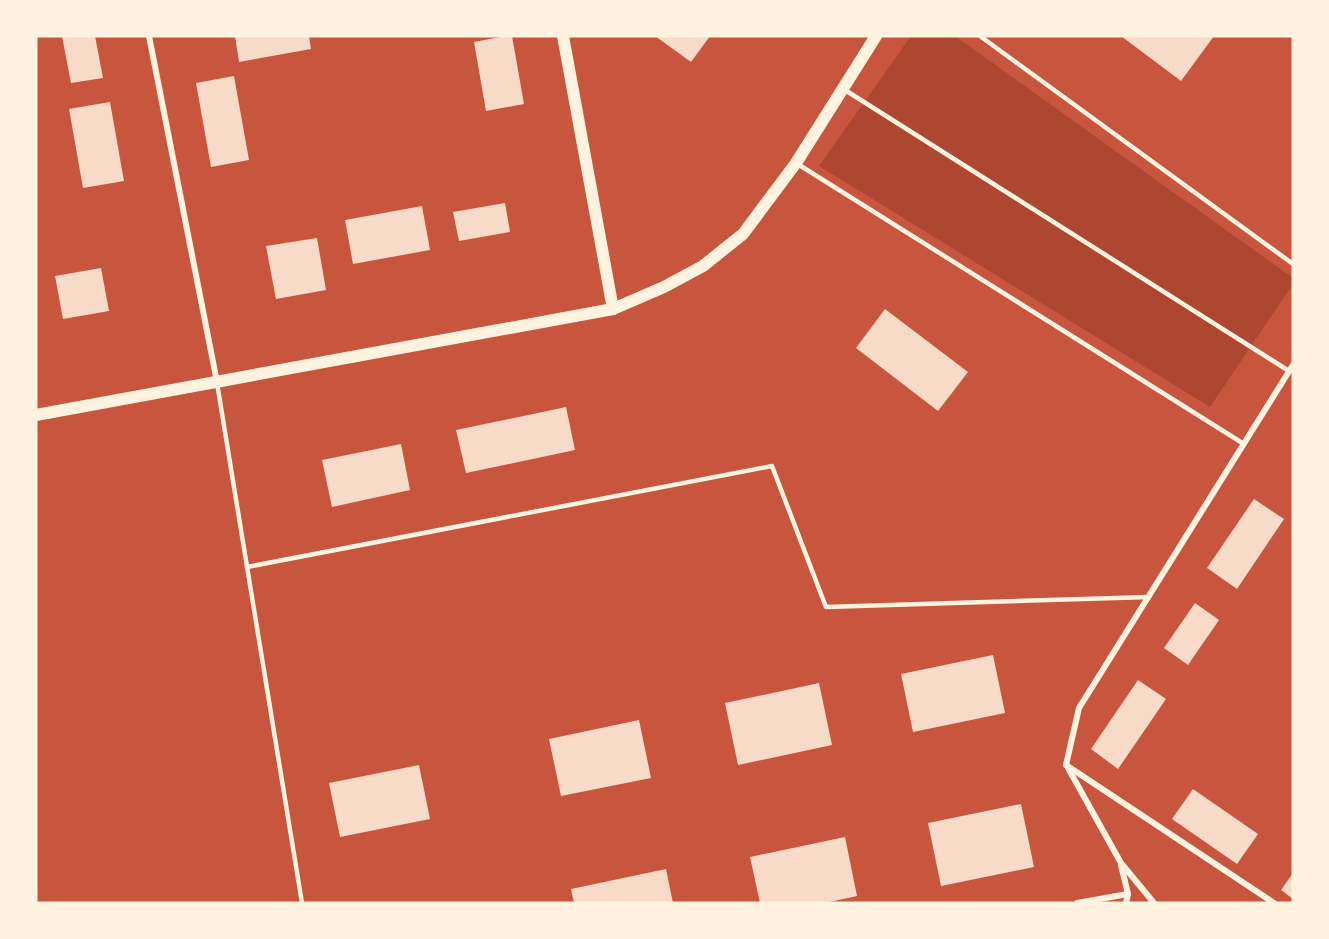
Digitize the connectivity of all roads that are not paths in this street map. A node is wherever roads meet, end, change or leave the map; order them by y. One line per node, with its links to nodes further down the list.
1 (149, 36): 10 (street)
2 (563, 36): 8 (main road)
3 (876, 36): 5 (main road)
4 (980, 36): 7 (lane)
5 (843, 90): 6 (main road); 9 (lane)
6 (796, 163): 8 (main road); 12 (lane)
7 (1293, 264)
8 (613, 309): 10 (main road)
9 (1291, 368): 12 (street)
10 (217, 382): 11 (main road); 13 (lane)
11 (36, 415)
12 (1244, 444): 14 (street)
13 (247, 567): 14 (lane); 18 (lane)
14 (1149, 597): 15 (street)
15 (1066, 765): 16 (street); 22 (street)
16 (1121, 863): 17 (street); 21 (street)
17 (1128, 894): 19 (street); 20 (street)
18 (302, 903)
19 (1077, 903)
20 (1126, 903)
21 (1154, 903)
22 (1274, 903)

